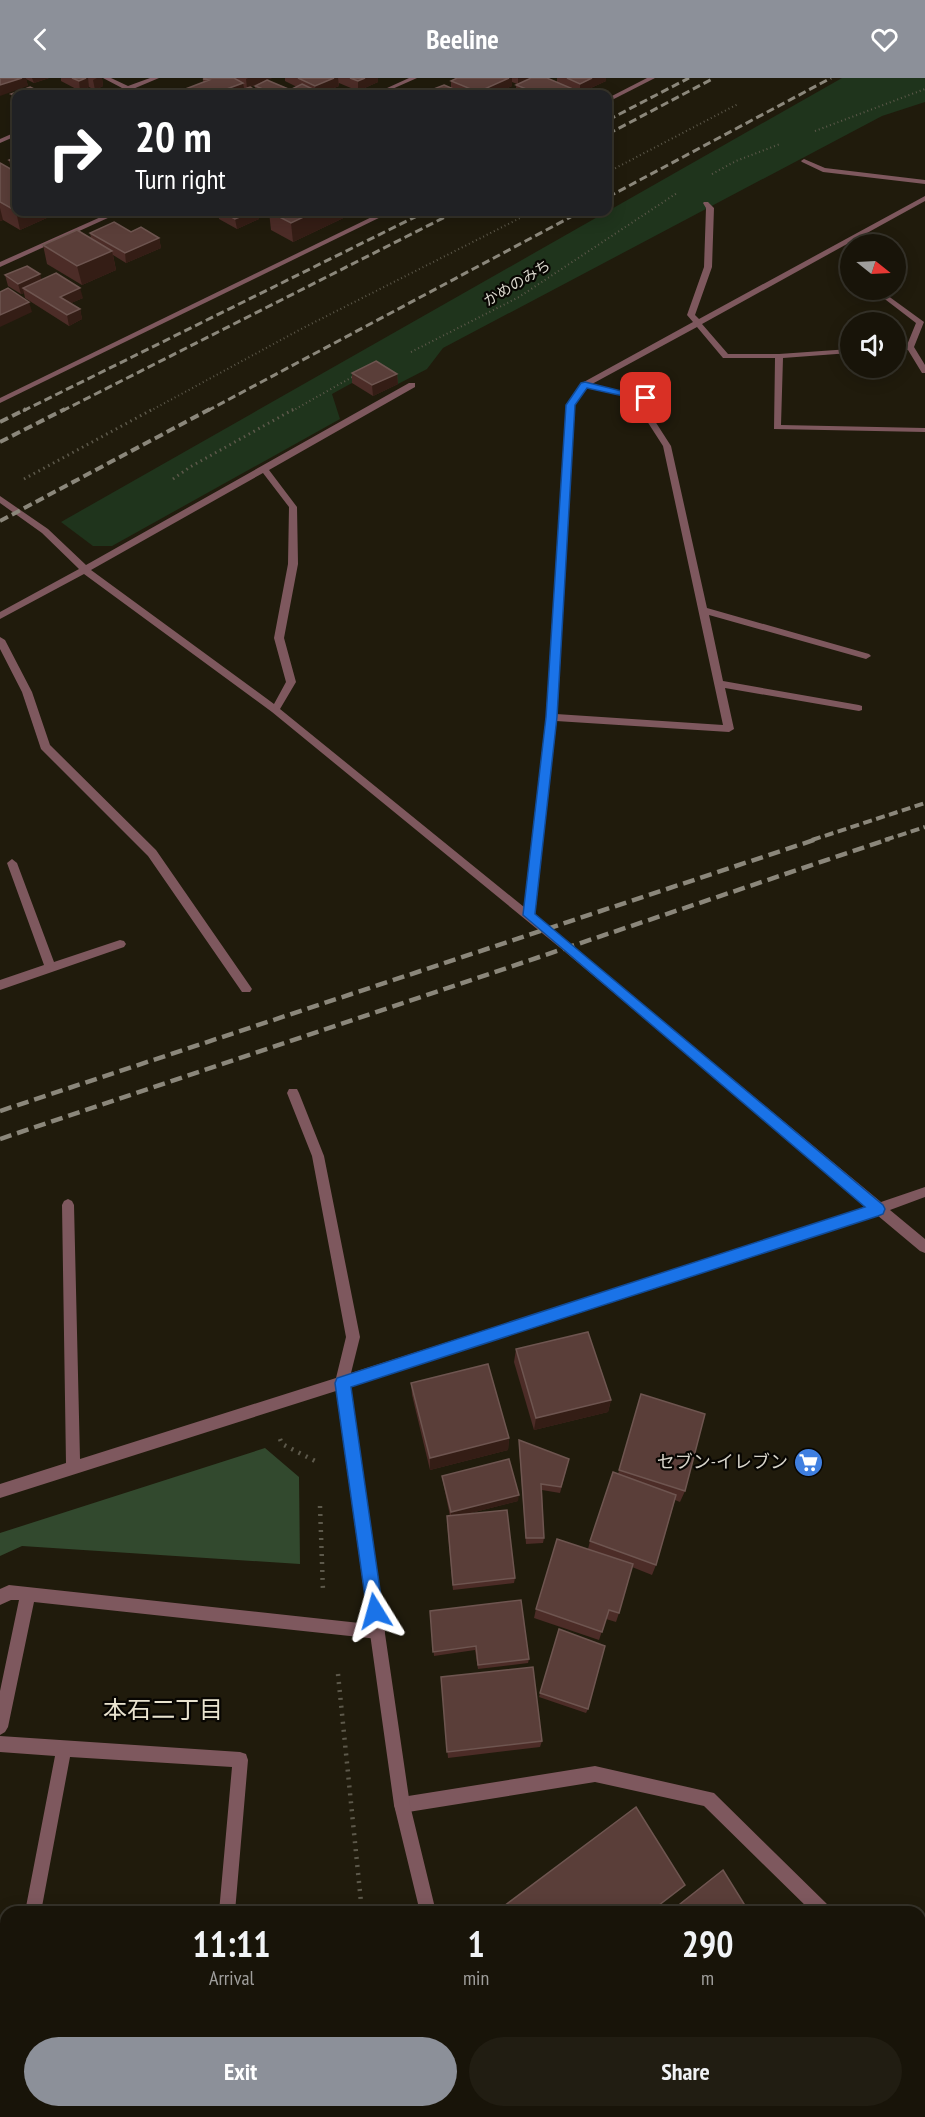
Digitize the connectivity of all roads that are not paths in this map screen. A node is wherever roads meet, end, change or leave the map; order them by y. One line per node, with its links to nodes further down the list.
1 (106, 78): 5 (street)
2 (156, 78): 5 (street)
3 (652, 78): 7 (street)
4 (410, 79): 6 (street)
5 (127, 89)
6 (386, 90)
7 (612, 98)
8 (804, 161): 9 (street)
9 (925, 182)
10 (925, 198): 16 (street)
11 (706, 203): 16 (street)
12 (108, 216): 14 (street)
13 (377, 216): 24 (street)
14 (0, 265)
15 (890, 300): 18 (street)
16 (697, 324): 20 (street); 23 (street)
17 (906, 347): 18 (street)
18 (910, 347): 21 (street)
19 (840, 352): 20 (street)
20 (779, 356): 25 (street)
21 (925, 371)
22 (412, 385): 26 (street)
23 (585, 385): 29 (street); 36 (street)
24 (0, 401)
25 (925, 430)
26 (264, 469): 28 (street); 35 (street)
27 (0, 499): 28 (street)
28 (84, 569): 30 (street); 35 (street)
29 (704, 610): 32 (street); 33 (street)
30 (0, 616)
31 (0, 640): 42 (street)
32 (866, 656)
33 (719, 684): 34 (street); 36 (street)
34 (859, 708)
35 (275, 710): 38 (street)
36 (551, 717): 38 (street)
37 (12, 863): 40 (street)
38 (529, 915): 46 (street)
39 (120, 944): 40 (street)
40 (51, 968): 41 (street)
41 (0, 985)
42 (246, 988)
43 (293, 1093): 48 (street)
44 (925, 1192): 46 (street)
45 (68, 1205): 49 (street)
46 (878, 1209): 47 (street); 48 (street)
47 (925, 1247)
48 (342, 1383): 49 (street); 53 (street)
49 (73, 1468): 50 (street)
50 (0, 1491)
51 (28, 1594): 52 (street); 53 (street); 54 (street)
52 (0, 1598)
53 (378, 1632): 57 (street)
54 (0, 1727)
55 (0, 1744): 56 (street)
56 (64, 1749): 58 (street); 59 (street)
57 (402, 1805): 60 (street); 61 (street)
58 (34, 1906)
59 (227, 1906)
60 (427, 1906)
61 (817, 1906)

